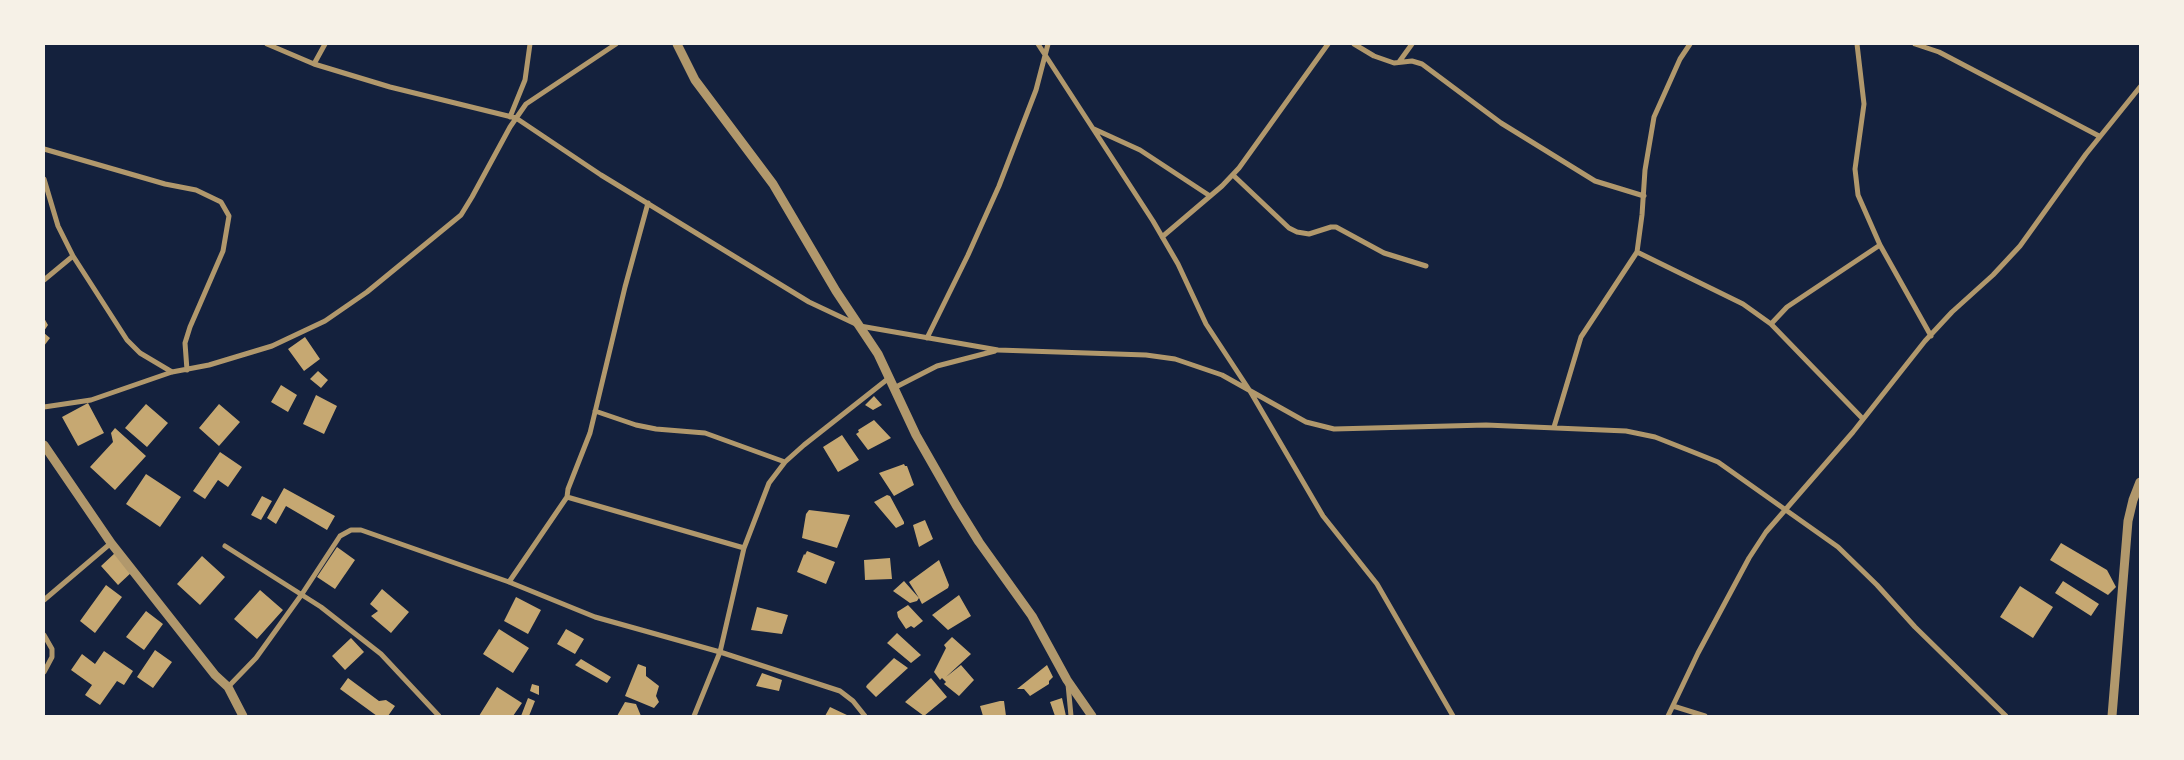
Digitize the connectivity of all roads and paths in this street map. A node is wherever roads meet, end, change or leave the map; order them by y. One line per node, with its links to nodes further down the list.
1 (267, 44): 16 (street)
2 (325, 44): 16 (street)
3 (530, 44): 18 (street)
4 (616, 44): 18 (street)
5 (677, 44): 34 (street)
6 (1038, 44): 14 (street)
7 (1048, 44): 14 (street)
8 (1328, 44): 22 (street)
9 (1354, 44): 15 (street)
10 (1412, 44): 15 (street)
11 (1690, 44): 25 (street)
12 (1857, 44): 28 (street)
13 (1915, 44): 20 (street)
14 (1046, 55): 19 (street); 36 (street)
15 (1399, 62): 25 (street)
16 (314, 64): 18 (street)
17 (2140, 87): 20 (street)
18 (513, 118): 26 (street); 38 (street)
19 (1094, 128): 24 (street); 27 (street)
20 (2099, 136): 35 (street)
21 (44, 148): 38 (street)
22 (1233, 175): 24 (street); 31 (street)
23 (44, 179): 30 (street)
24 (1210, 196): 27 (street)
25 (1644, 196): 29 (street)
26 (648, 203): 34 (street); 44 (street)
27 (1162, 237): 42 (street)
28 (1880, 245): 33 (street); 35 (street)
29 (1637, 252): 33 (street); 46 (street)
30 (73, 256): 32 (street); 39 (street)
31 (1426, 266)
32 (44, 280)
33 (1771, 324): 45 (street)
34 (860, 326): 36 (street); 40 (street)
35 (1931, 336): 45 (street)
36 (927, 338): 37 (street)
37 (998, 350): 41 (street); 42 (street)
38 (187, 370): 39 (street)
39 (172, 372): 43 (street)
40 (888, 378): 41 (street); 48 (street)
41 (894, 389): 61 (street)
42 (1250, 391): 46 (street); 70 (street)
43 (44, 407)
44 (595, 411): 48 (street); 50 (street)
45 (1862, 418): 51 (street)
46 (1554, 428): 51 (street)
47 (44, 445): 52 (street)
48 (785, 462): 54 (street)
49 (2140, 482): 74 (street)
50 (567, 497): 54 (street); 55 (street)
51 (1785, 508): 63 (street); 73 (street)
52 (111, 543): 57 (street); 62 (street)
53 (226, 546): 56 (street)
54 (744, 548): 59 (street)
55 (509, 582): 56 (street); 59 (street)
56 (302, 594): 62 (street); 65 (street)
57 (44, 600)
58 (44, 635): 60 (street)
59 (720, 652): 66 (street); 67 (street)
60 (44, 672)
61 (1067, 680): 68 (street); 69 (street)
62 (228, 687): 64 (street)
63 (1673, 706): 71 (street); 72 (street)
64 (243, 716)
65 (439, 716)
66 (694, 716)
67 (865, 716)
68 (1071, 716)
69 (1092, 716)
70 (1453, 716)
71 (1668, 716)
72 (1705, 716)
73 (2006, 716)
74 (2112, 716)

